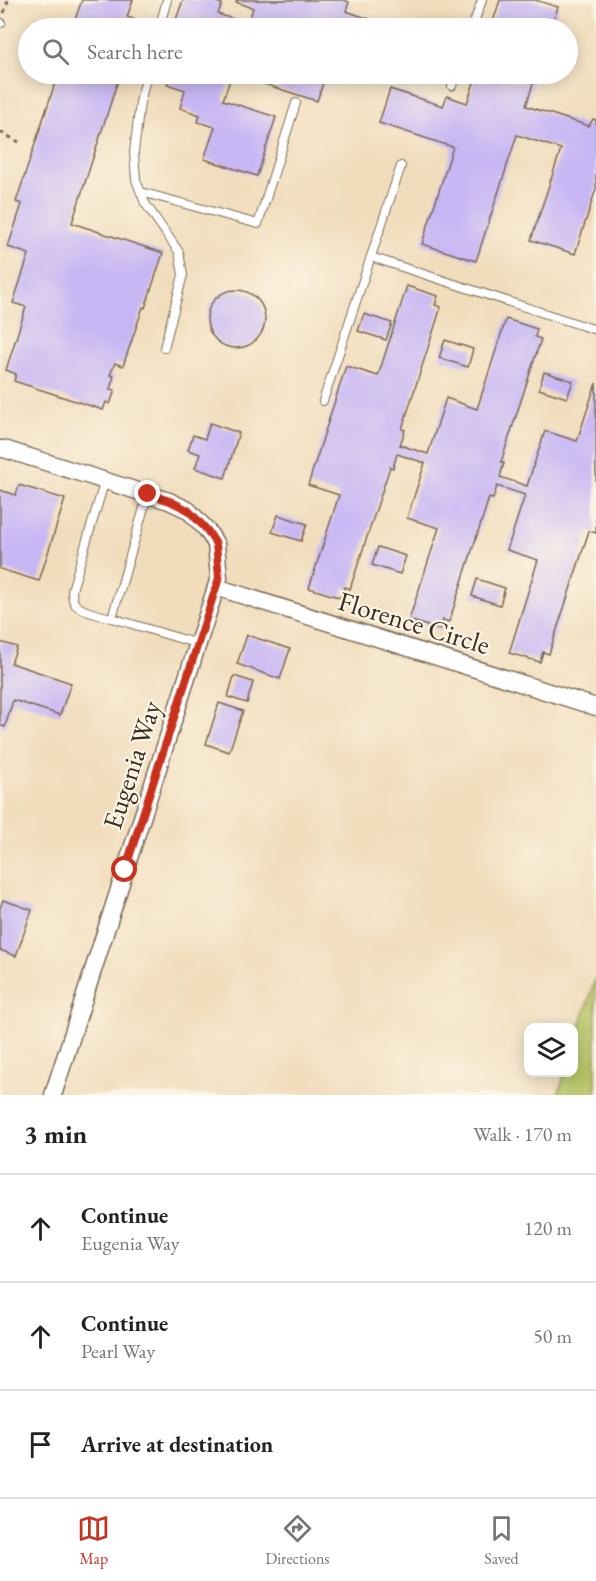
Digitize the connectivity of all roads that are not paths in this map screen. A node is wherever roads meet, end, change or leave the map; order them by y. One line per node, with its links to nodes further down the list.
1 (167, 0): 3 (lane)
2 (482, 0): 4 (lane)
3 (162, 18)
4 (476, 18)
5 (145, 84): 8 (lane)
6 (296, 103): 8 (lane)
7 (400, 166): 9 (lane)
8 (141, 192): 11 (lane)
9 (370, 257): 10 (lane); 12 (lane)
10 (596, 330)
11 (164, 348)
12 (323, 401)
13 (0, 449): 14 (street, Eugenia Way)
14 (105, 480): 15 (street, Eugenia Way); 17 (lane)
15 (148, 494): 16 (street, Eugenia Way); 17 (lane)
16 (216, 587): 18 (street, Eugenia Way); 19 (street, Florence Circle)
17 (112, 618): 18 (lane)
18 (198, 644): 20 (street, Eugenia Way)
19 (596, 707)
20 (53, 1095)

